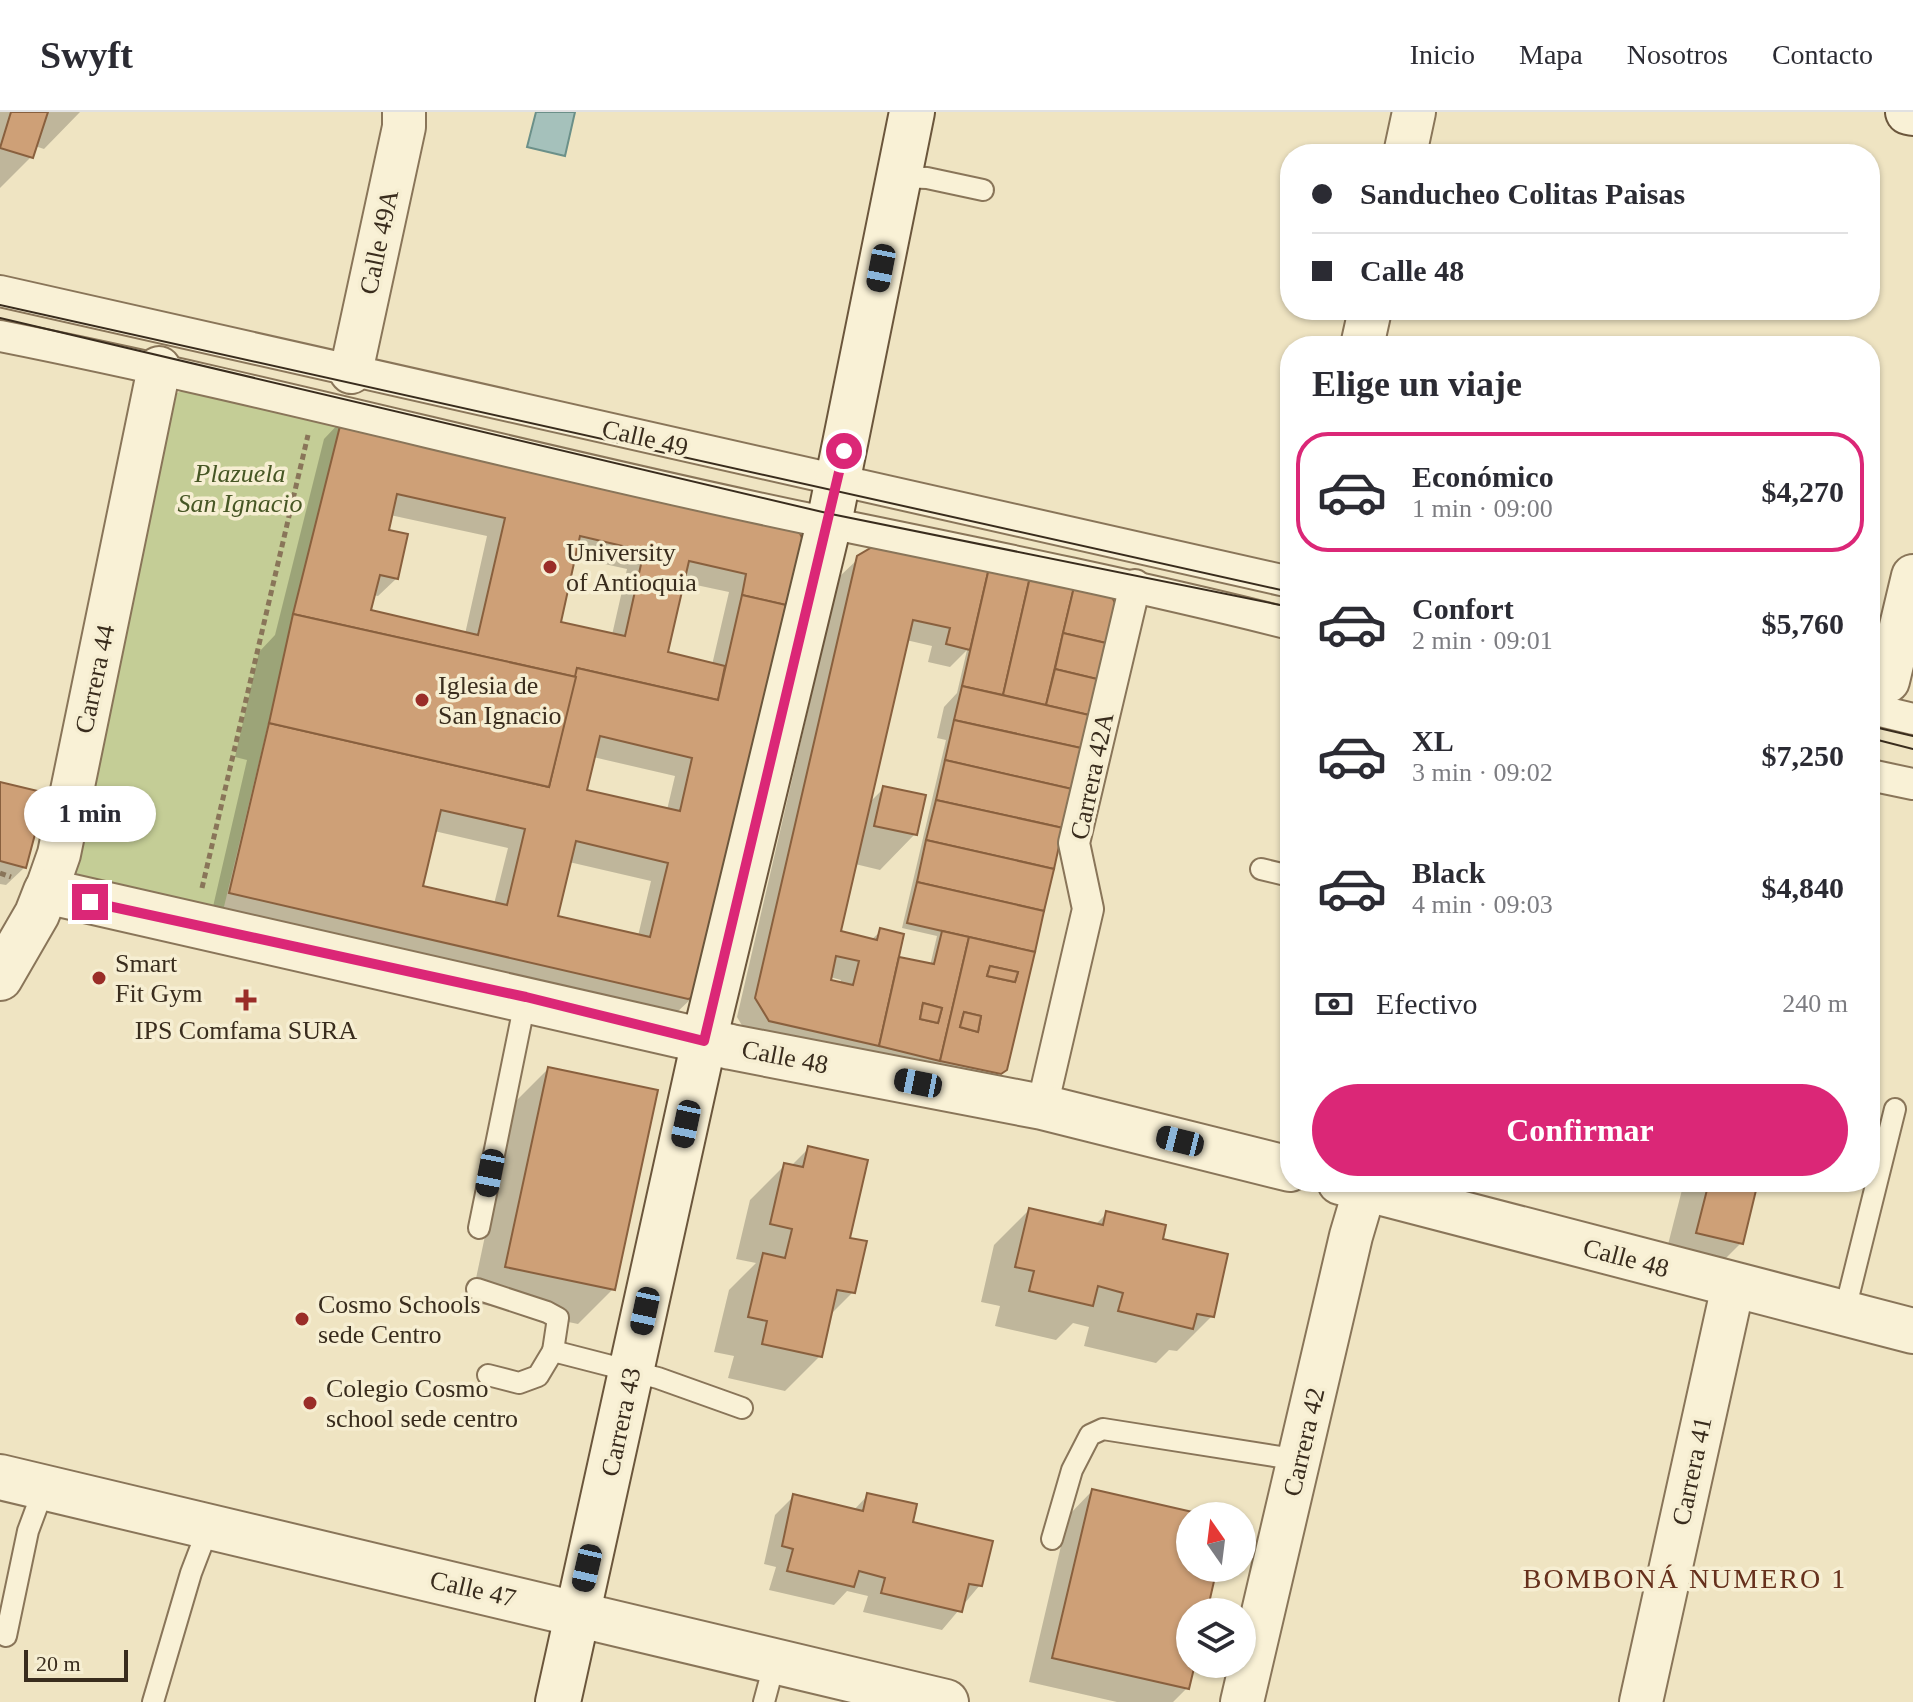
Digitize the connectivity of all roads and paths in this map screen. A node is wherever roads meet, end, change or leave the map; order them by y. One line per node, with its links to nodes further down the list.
1 (404, 112): 10 (street, Calle 49A)
2 (912, 112): 5 (street, Carrera 43)
3 (1414, 112): 4 (street)
4 (1407, 144)
5 (899, 177): 6 (lane); 12 (street, Carrera 43)
6 (983, 190)
7 (0, 291): 10 (street, Calle 49)
8 (0, 336): 9 (street, Calle 49)
9 (159, 368): 11 (street, Calle 49); 23 (street, Carrera 44)
10 (351, 372): 12 (street, Calle 49)
11 (315, 404): 12 (street, Calle 49); 24 (path)
12 (834, 502): 14 (street, Calle 49); 15 (street, Calle 49); 27 (street, Carrera 43)
13 (1913, 576): 17 (street)
14 (1280, 580)
15 (1135, 585): 16 (street, Calle 49); 28 (street, Carrera 42A)
16 (1280, 621)
17 (1884, 696): 18 (street)
18 (1913, 719)
19 (1880, 777): 20 (street)
20 (1913, 784)
21 (1261, 869): 22 (lane)
22 (1280, 874)
23 (46, 891): 24 (street, Calle 48); 25 (street, Carrera 44)
24 (194, 924): 26 (street, Calle 48)
25 (0, 978)
26 (526, 997): 27 (street, Calle 48); 35 (lane)
27 (704, 1041): 28 (street, Calle 48); 41 (street, Carrera 43)
28 (1042, 1107): 30 (street, Calle 48)
29 (1895, 1109): 31 (lane)
30 (1280, 1166)
31 (1880, 1169)
32 (1357, 1192): 44 (street, Carrera 42)
33 (1387, 1192): 36 (street, Calle 48)
34 (1874, 1192): 38 (lane)
35 (479, 1228)
36 (1733, 1286): 38 (street, Calle 48); 56 (street, Carrera 41)
37 (477, 1289): 40 (lane)
38 (1844, 1314): 39 (street, Calle 48)
39 (1913, 1331)
40 (553, 1351): 41 (lane); 42 (lane)
41 (632, 1373): 43 (lane); 49 (street, Carrera 43)
42 (488, 1375)
43 (742, 1408)
44 (1300, 1460): 48 (lane); 55 (street, Carrera 42)
45 (0, 1477): 46 (street, Calle 47)
46 (44, 1488): 47 (street, Calle 47); 50 (lane)
47 (209, 1526): 49 (street, Calle 47); 52 (lane)
48 (1052, 1539)
49 (578, 1615): 51 (street, Calle 47); 53 (street, Carrera 43)
50 (6, 1636)
51 (770, 1682): 54 (street, Calle 47)
52 (153, 1702)
53 (558, 1702)
54 (946, 1702)
55 (1242, 1702)
56 (1641, 1702)

